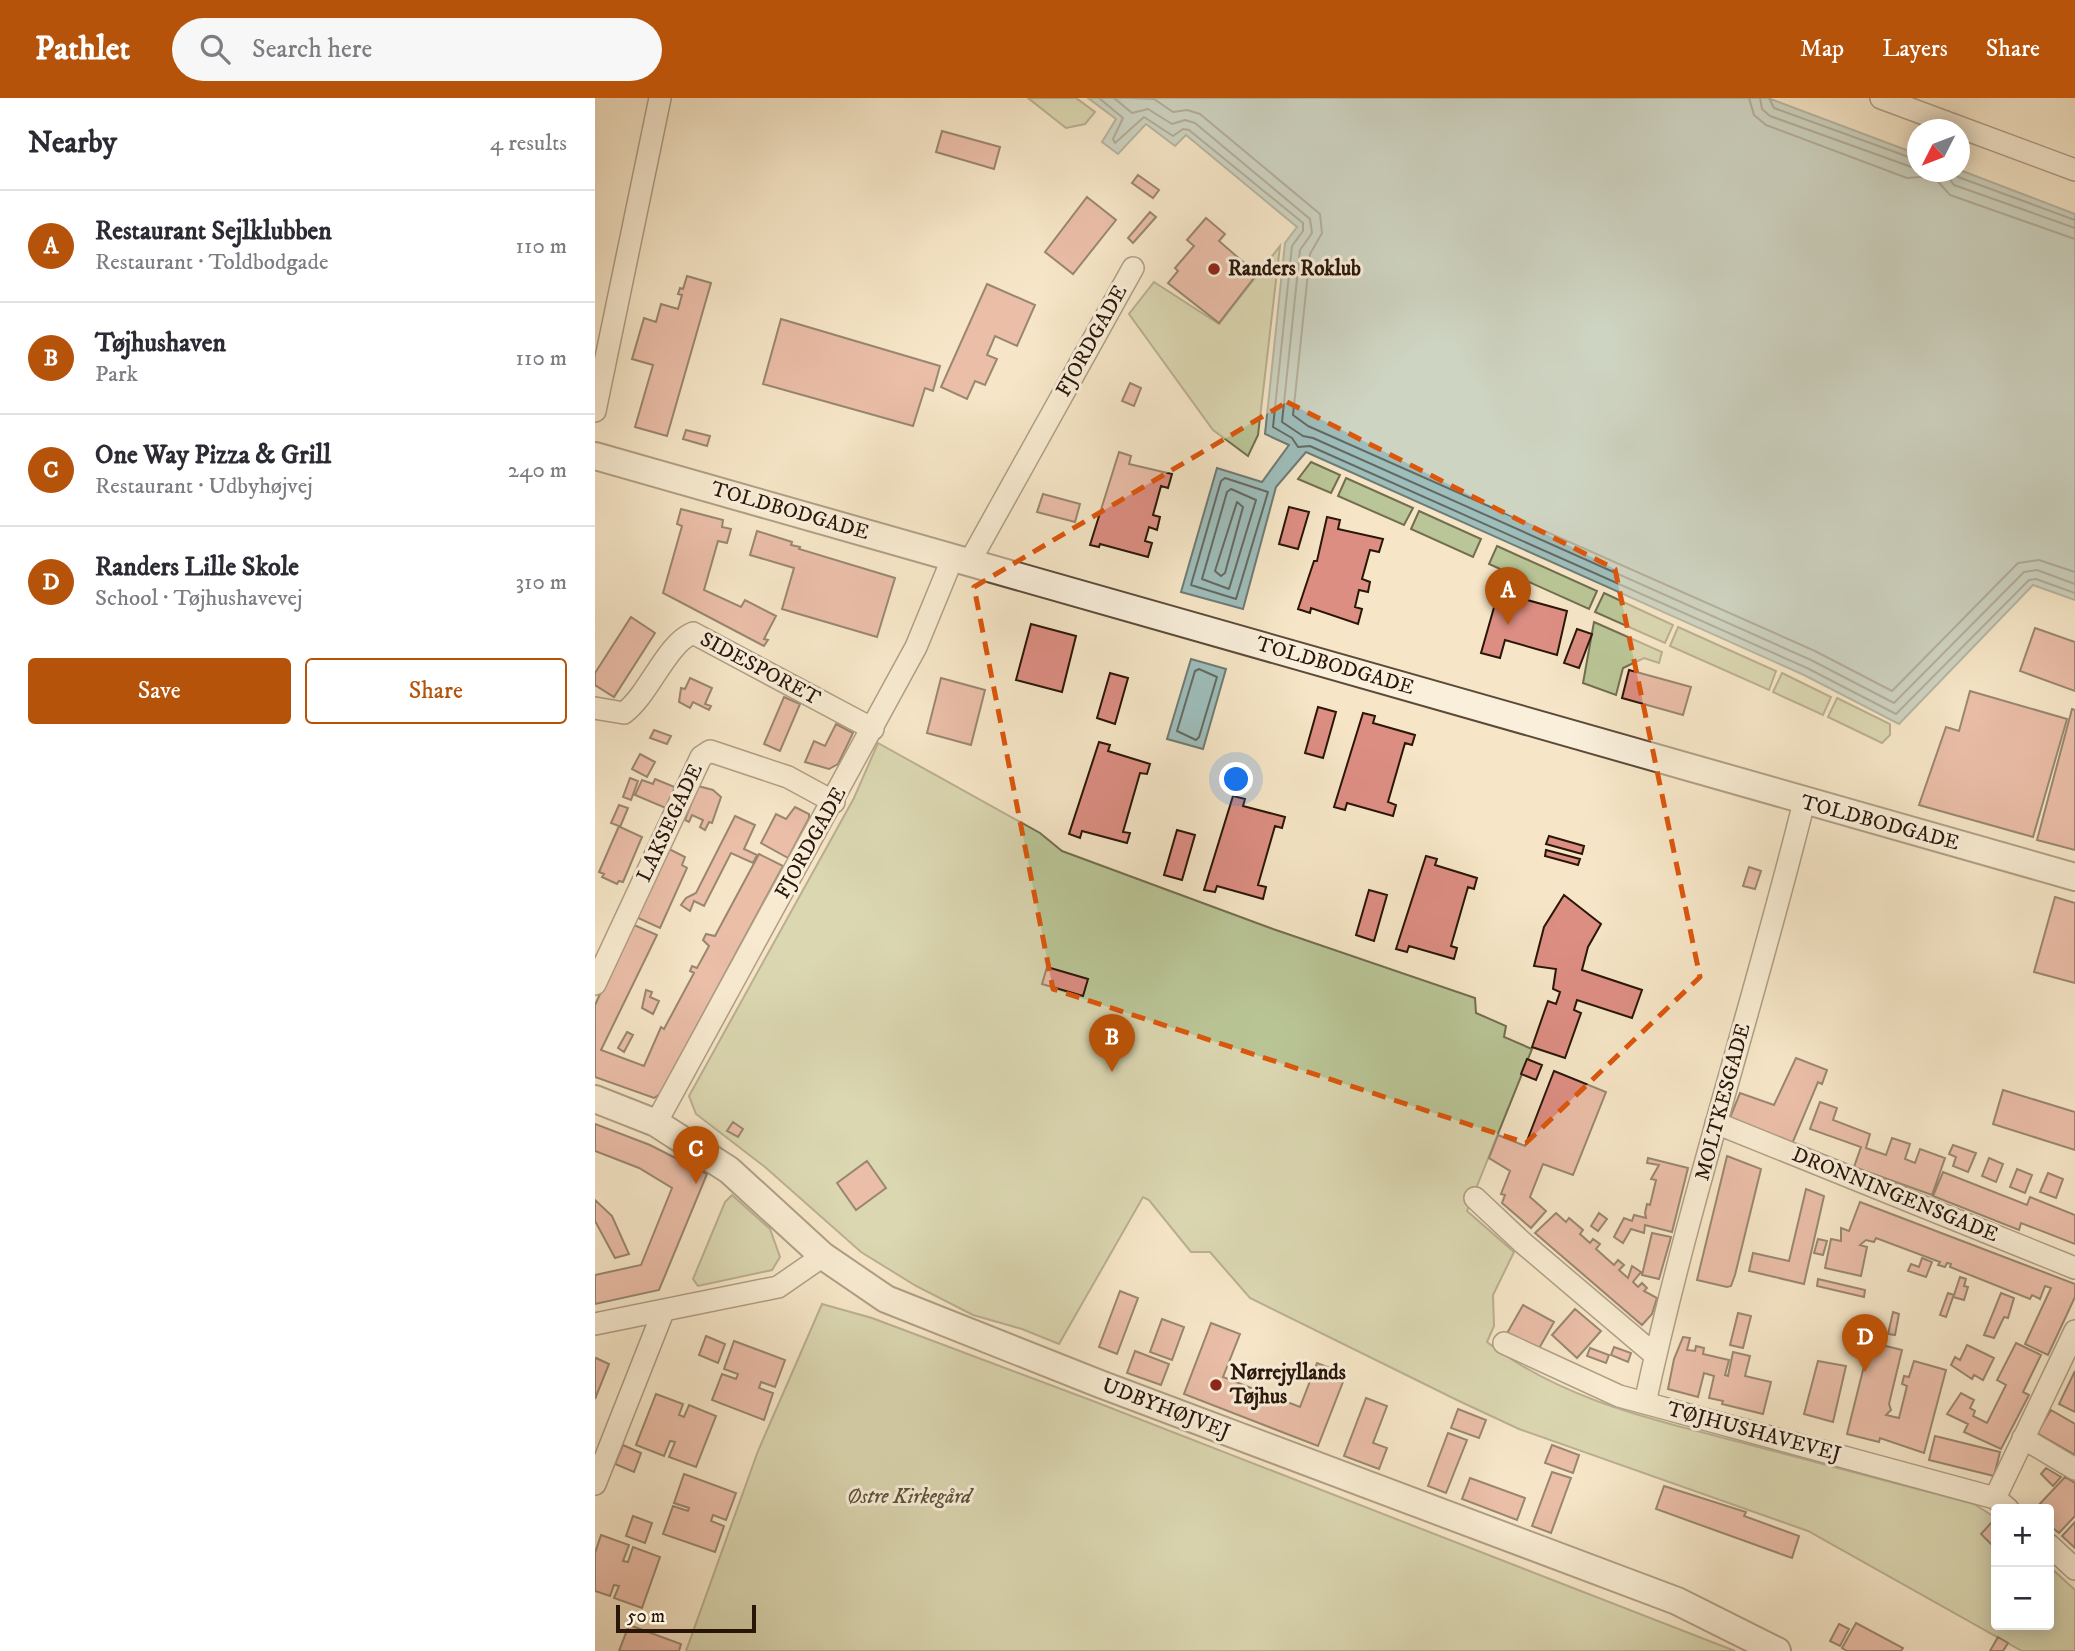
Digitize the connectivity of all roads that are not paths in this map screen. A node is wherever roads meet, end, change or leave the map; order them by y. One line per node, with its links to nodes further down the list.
1 (660, 98): 5 (street)
2 (1881, 98): 3 (street)
3 (2075, 170)
4 (1133, 268): 7 (street, FJORDGADE)
5 (595, 411)
6 (595, 457): 7 (street, TOLDBODGADE)
7 (961, 559): 9 (street, FJORDGADE); 11 (street, TOLDBODGADE)
8 (595, 708): 9 (street, SIDESPORET)
9 (873, 729): 10 (street, FJORDGADE)
10 (834, 802): 13 (street, LAKSEGADE); 15 (street, FJORDGADE)
11 (1804, 802): 12 (street, TOLDBODGADE); 16 (street, MOLTKESGADE)
12 (2075, 877)
13 (595, 984)
14 (595, 1100): 15 (street, UDBYHØJVEJ)
15 (656, 1123): 18 (street, UDBYHØJVEJ)
16 (1716, 1123): 19 (street, DRONNINGENSGADE); 24 (street, MOLTKESGADE)
17 (1475, 1198): 24 (street)
18 (823, 1256): 20 (street); 32 (street, UDBYHØJVEJ)
19 (2075, 1268)
20 (663, 1312): 21 (street); 28 (street)
21 (595, 1324)
22 (2075, 1331): 26 (street)
23 (1504, 1343): 25 (street, TØJHUSHAVEVEJ)
24 (1655, 1355): 25 (street, MOLTKESGADE)
25 (1645, 1403): 29 (street, TØJHUSHAVEVEJ)
26 (2023, 1438): 27 (street); 29 (street)
27 (2075, 1469)
28 (595, 1484)
29 (2002, 1503)
30 (2054, 1550): 31 (street)
31 (2075, 1569)
32 (1777, 1651)

